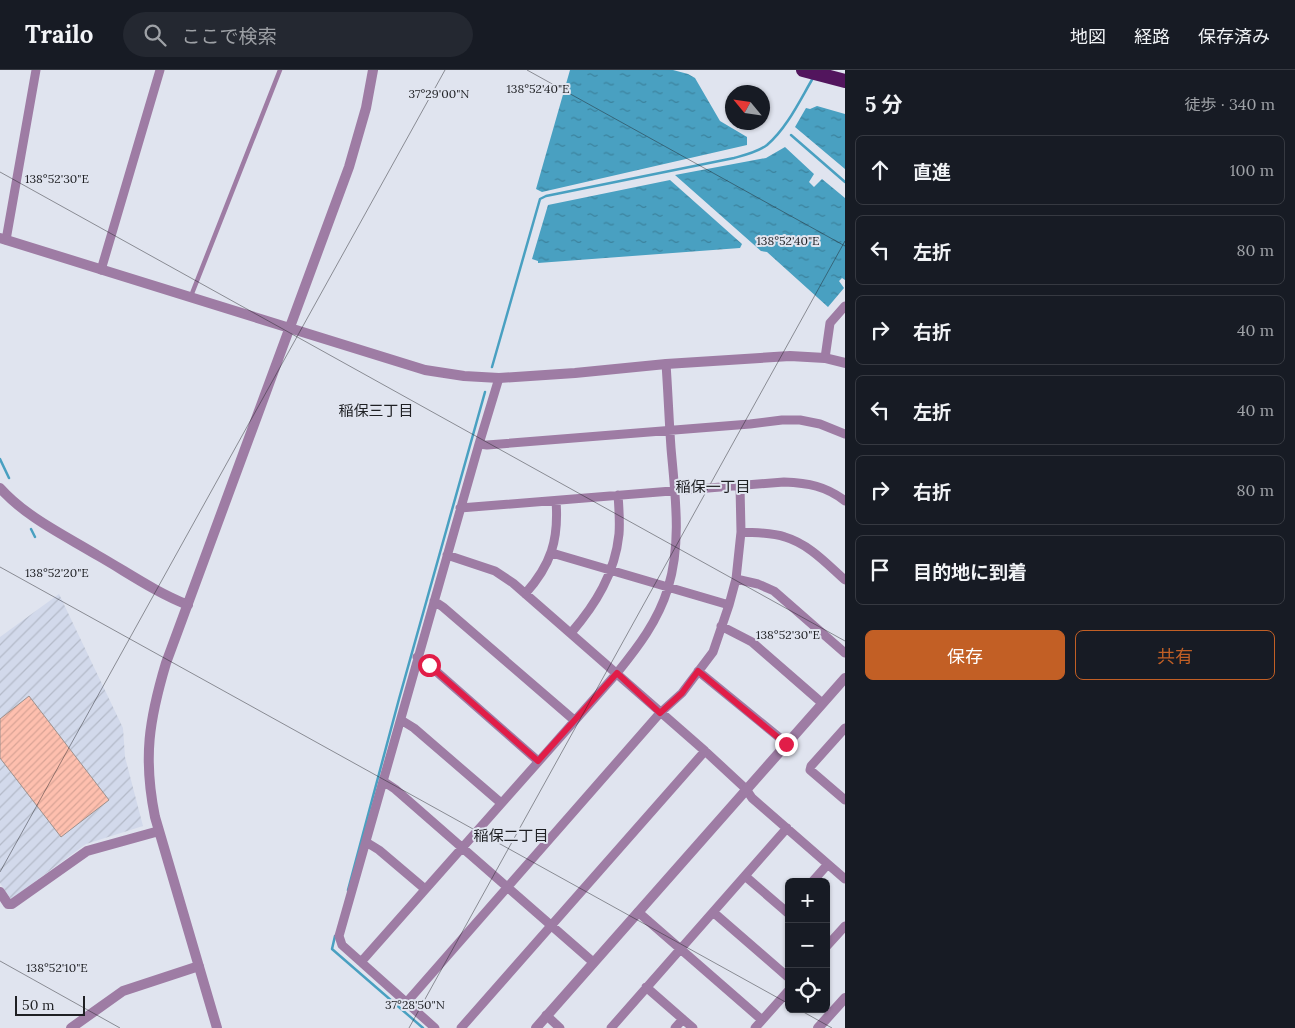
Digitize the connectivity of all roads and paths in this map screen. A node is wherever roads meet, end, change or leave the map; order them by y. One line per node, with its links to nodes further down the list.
1 (36, 70): 7 (street)
2 (160, 70): 8 (street)
3 (280, 70): 9 (lane)
4 (373, 70): 11 (street)
5 (805, 70): 6 (highway)
6 (845, 81)
7 (3, 239): 8 (street)
8 (101, 270): 9 (street)
9 (190, 297): 11 (street)
10 (845, 306): 12 (street)
11 (289, 329): 15 (street); 35 (street)
12 (825, 358): 13 (street); 14 (street)
13 (845, 363)
14 (666, 364): 15 (street); 16 (street)
15 (499, 378): 18 (street)
16 (670, 431): 17 (street); 18 (street); 21 (street)
17 (845, 434)
18 (478, 444): 25 (street)
19 (740, 486): 21 (street); 24 (street); 26 (street)
20 (0, 488): 35 (street)
21 (675, 490): 22 (street); 32 (street)
22 (618, 495): 23 (street); 29 (street)
23 (556, 501): 25 (street); 27 (street)
24 (845, 501)
25 (460, 508): 28 (street)
26 (741, 532): 30 (street); 31 (street)
27 (552, 553): 29 (street); 33 (street)
28 (447, 556): 33 (street); 34 (street)
29 (611, 570): 32 (street); 38 (street)
30 (736, 578): 36 (street); 39 (street)
31 (845, 580)
32 (668, 588): 36 (street); 42 (street)
33 (524, 594): 38 (street)
34 (434, 601): 40 (street); 47 (street)
35 (188, 605): 57 (street)
36 (729, 605): 37 (street)
37 (721, 626): 41 (street); 44 (street)
38 (572, 633): 42 (street)
39 (845, 653)
40 (417, 657): 46 (street); 51 (street)
41 (698, 671): 45 (street); 49 (street)
42 (617, 673): 45 (street); 47 (street)
43 (845, 678): 44 (street)
44 (822, 703): 49 (street)
45 (660, 713): 50 (street); 64 (street)
46 (401, 720): 52 (street); 55 (street)
47 (574, 720): 51 (street)
48 (845, 728): 54 (street)
49 (786, 744): 53 (street)
50 (705, 752): 53 (street); 70 (street)
51 (538, 761): 55 (street)
52 (383, 781): 58 (street); 59 (street)
53 (746, 789): 56 (street); 68 (street)
54 (845, 800)
55 (501, 804): 59 (street)
56 (787, 828): 60 (street); 61 (street)
57 (159, 831): 66 (street); 76 (street)
58 (366, 842): 65 (street); 74 (street)
59 (462, 847): 64 (street); 65 (street)
60 (828, 864): 62 (street); 63 (street)
61 (745, 876): 67 (street); 69 (street)
62 (816, 878)
63 (845, 879)
64 (508, 887): 70 (street); 81 (street)
65 (425, 889): 74 (street)
66 (0, 892)
67 (785, 909)
68 (638, 912): 73 (street); 75 (street)
69 (713, 912): 73 (street); 77 (street)
70 (551, 924): 75 (street); 88 (street)
71 (845, 926): 72 (street)
72 (830, 943)
73 (680, 949): 78 (street); 84 (street)
74 (361, 962): 81 (street)
75 (593, 962): 82 (street)
76 (199, 966): 85 (street); 86 (street)
77 (785, 975)
78 (646, 987): 83 (street); 91 (street)
79 (785, 994): 84 (street)
80 (845, 998): 95 (street)
81 (406, 1003): 87 (street)
82 (546, 1015): 89 (street); 90 (street)
83 (683, 1019): 92 (street); 93 (street)
84 (762, 1020): 94 (street)
85 (71, 1028)
86 (217, 1028)
87 (435, 1028)
88 (461, 1028)
89 (536, 1028)
90 (560, 1028)
91 (610, 1028)
92 (675, 1028)
93 (693, 1028)
94 (755, 1028)
95 (818, 1028)

